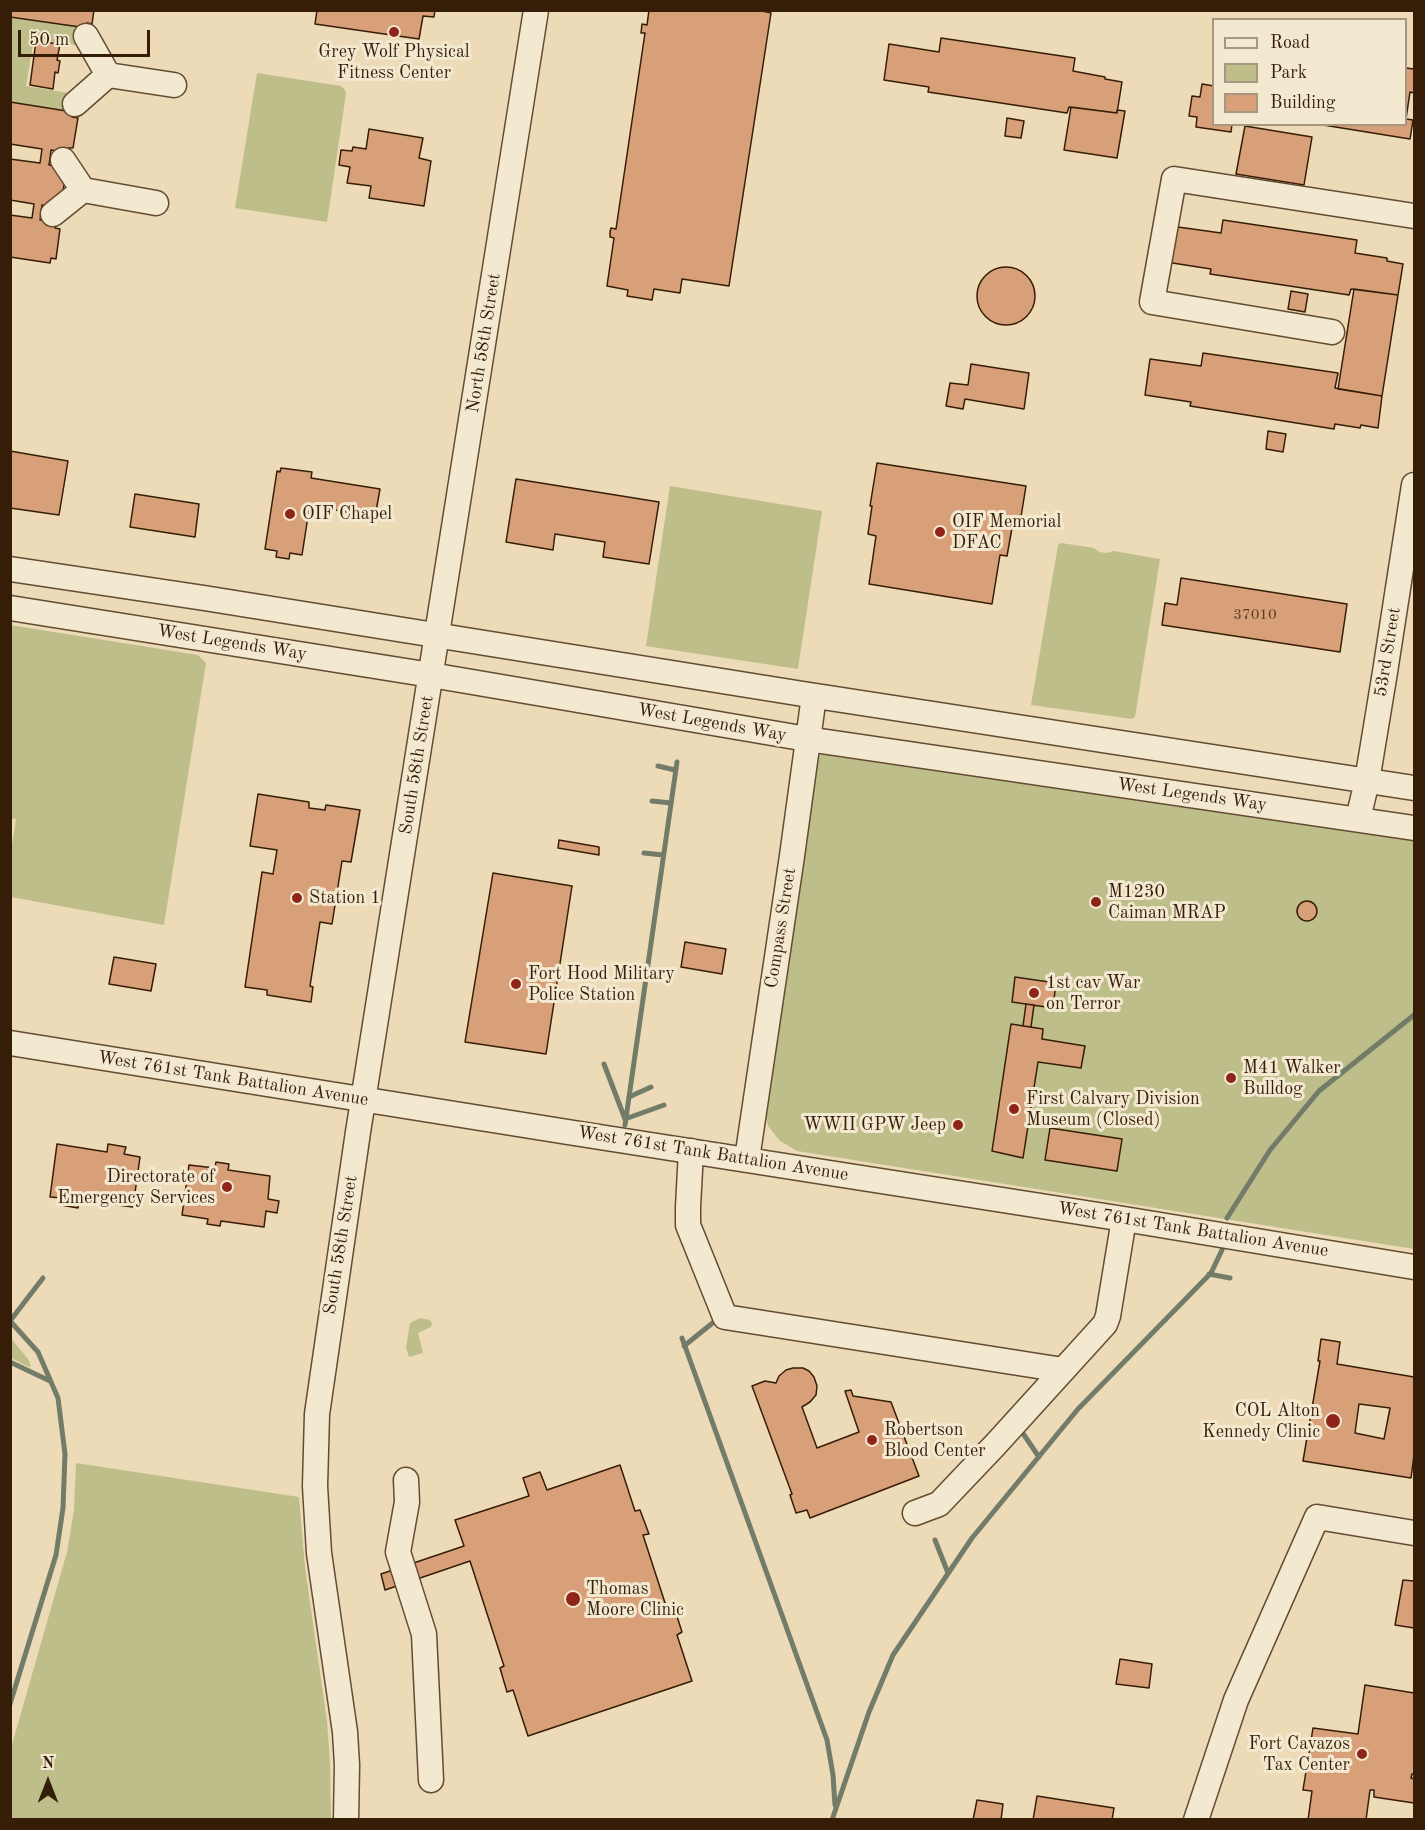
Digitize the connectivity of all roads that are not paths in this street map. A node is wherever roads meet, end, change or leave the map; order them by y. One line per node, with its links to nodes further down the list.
1 (536, 10): 15 (street, North 58th Street)
2 (86, 36): 3 (street)
3 (108, 75): 4 (street); 5 (street)
4 (174, 86)
5 (75, 104)
6 (63, 160): 7 (street)
7 (83, 190): 8 (street); 9 (street)
8 (156, 202)
9 (53, 214)
10 (1414, 216): 11 (street)
11 (1332, 332)
12 (1414, 485): 19 (street, 53rd Street)
13 (10, 569): 15 (street)
14 (10, 608): 16 (street, West Legends Way)
15 (437, 635): 16 (street, North 58th Street); 17 (street)
16 (431, 675): 18 (street, West Legends Way); 24 (street, South 58th Street)
17 (814, 696): 18 (street, Compass Street); 19 (street)
18 (807, 739): 21 (street, West Legends Way); 26 (street, Compass Street)
19 (1366, 781): 20 (street); 21 (street, 53rd Street)
20 (1414, 788)
21 (1358, 819): 22 (street, West Legends Way)
22 (1414, 828)
23 (10, 1043): 24 (street, West 761st Tank Battalion Avenue)
24 (364, 1100): 25 (street, West 761st Tank Battalion Avenue); 34 (street, South 58th Street)
25 (691, 1151): 26 (street, West 761st Tank Battalion Avenue); 29 (street)
26 (747, 1159): 27 (street, West 761st Tank Battalion Avenue)
27 (1124, 1219): 28 (street, West 761st Tank Battalion Avenue); 29 (street)
28 (1414, 1267)
29 (1064, 1370): 31 (street)
30 (406, 1480): 33 (street)
31 (915, 1513)
32 (1414, 1533): 35 (street)
33 (431, 1780)
34 (346, 1820)
35 (1196, 1820)

